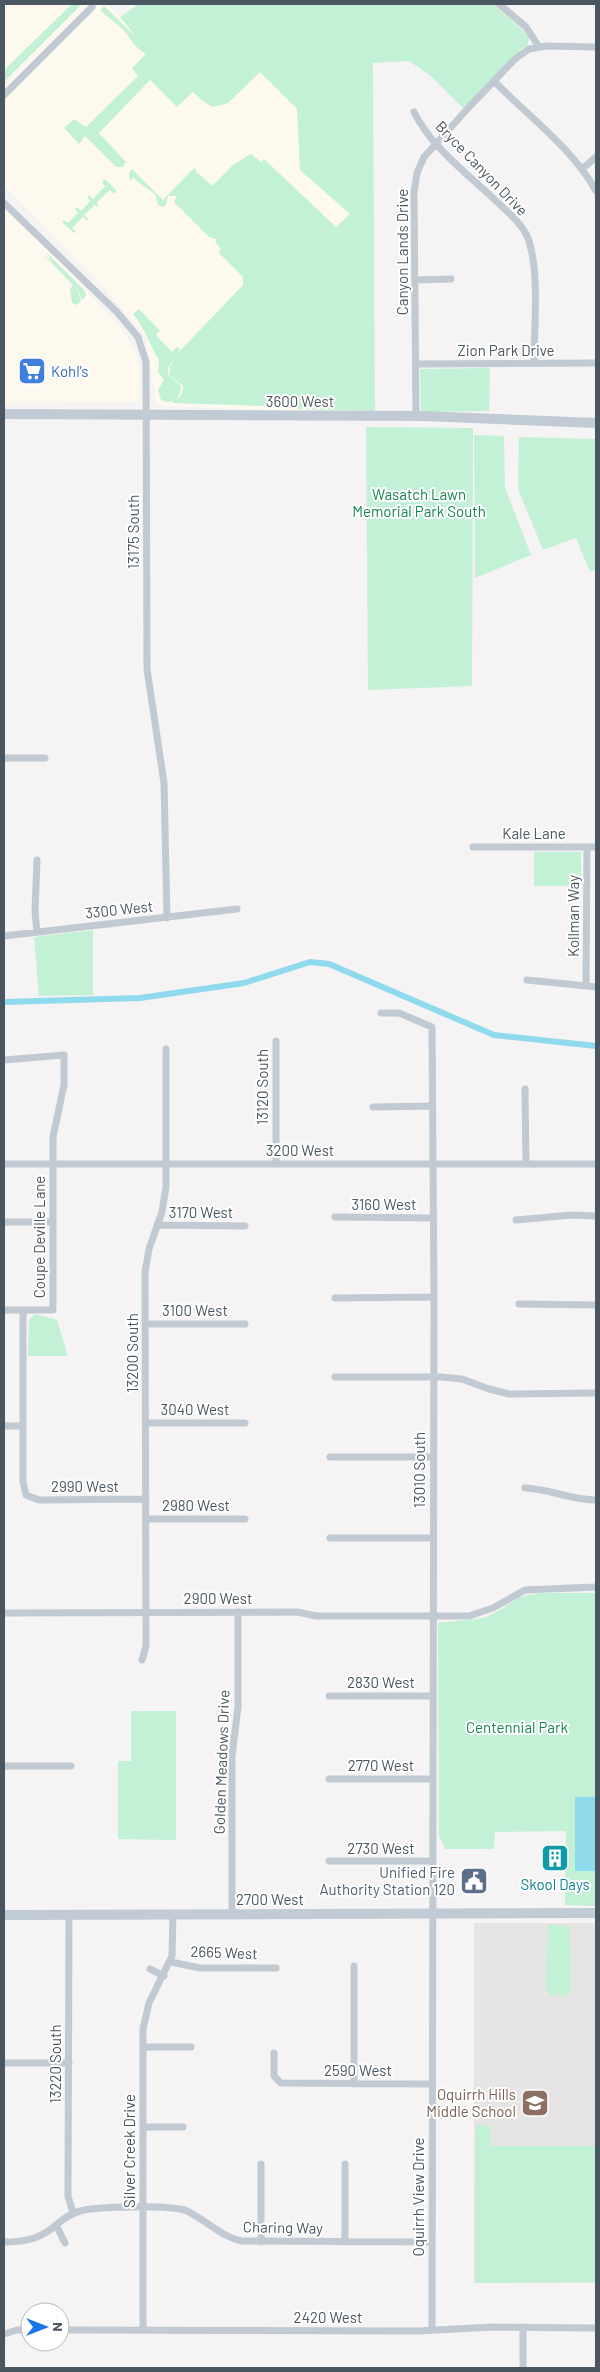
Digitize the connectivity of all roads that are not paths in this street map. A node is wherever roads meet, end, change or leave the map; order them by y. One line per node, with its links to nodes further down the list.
1 (499, 4): 3 (street)
2 (92, 7): 6 (street)
3 (539, 47): 4 (street, Canyon Lands Drive); 5 (street, Canyon Lands Drive)
4 (596, 47)
5 (494, 81): 8 (street, Canyon Lands Drive); 10 (street)
6 (4, 95)
7 (414, 112): 8 (street, Bryce Canyon Drive)
8 (436, 144): 14 (street, Canyon Lands Drive); 15 (street, Bryce Canyon Drive)
9 (596, 157): 10 (street)
10 (582, 170): 11 (street)
11 (596, 191)
12 (4, 203): 19 (street, 13175 South)
13 (451, 279): 14 (street)
14 (415, 280): 17 (street, Canyon Lands Drive)
15 (534, 363): 16 (street, Zion Park Drive); 17 (street, Zion Park Drive)
16 (596, 363)
17 (416, 364): 20 (street, Canyon Lands Drive)
18 (4, 414): 19 (main road, 3600 West)
19 (146, 415): 20 (main road, 3600 West); 29 (street, 13175 South)
20 (416, 416): 21 (main road, 3600 West)
21 (596, 423)
22 (4, 758): 23 (street)
23 (44, 758)
24 (473, 847): 25 (street, Kale Lane)
25 (587, 847): 26 (street, Kale Lane); 33 (street, Kollman Way)
26 (596, 847)
27 (37, 860): 30 (street)
28 (237, 909): 29 (street, 3300 West)
29 (167, 918): 30 (street, 3300 West)
30 (37, 932): 31 (street, 3300 West)
31 (4, 936)
32 (526, 980): 33 (street)
33 (586, 986): 34 (street)
34 (596, 986)
35 (381, 1013): 40 (street, 13010 South)
36 (276, 1041): 45 (street, 13120 South)
37 (166, 1049): 44 (street, 13200 South)
38 (4, 1060): 43 (street, Coupe Deville Lane)
39 (525, 1090): 47 (street)
40 (432, 1106): 41 (street); 46 (street, 13010 South)
41 (373, 1107)
42 (4, 1164): 43 (street, 3200 West)
43 (53, 1164): 44 (street, 3200 West); 54 (street, Coupe Deville Lane)
44 (166, 1164): 45 (street, 3200 West); 55 (street, 13200 South)
45 (276, 1164): 46 (street, 3200 West)
46 (432, 1164): 47 (street, 3200 West); 51 (street, 13010 South)
47 (526, 1164): 48 (street, 3200 West)
48 (596, 1164)
49 (596, 1216): 52 (street)
50 (335, 1218): 51 (street, 3160 West)
51 (433, 1218): 58 (street, 13010 South)
52 (516, 1220)
53 (4, 1222): 54 (street)
54 (53, 1222): 62 (street, Coupe Deville Lane)
55 (157, 1225): 56 (street, 3170 West); 63 (street, 13200 South)
56 (246, 1226)
57 (335, 1298): 58 (street)
58 (434, 1298): 65 (street, 13010 South)
59 (518, 1304): 60 (street)
60 (596, 1305)
61 (4, 1310): 62 (street)
62 (23, 1310): 71 (street)
63 (146, 1324): 64 (street, 3100 West); 68 (street, 13200 South)
64 (245, 1324)
65 (433, 1377): 66 (street); 67 (street); 73 (street, 13010 South)
66 (335, 1378)
67 (596, 1393)
68 (146, 1423): 69 (street, 3040 West); 75 (street, 13200 South)
69 (245, 1423)
70 (4, 1426): 71 (street)
71 (22, 1426): 75 (street, 2990 West)
72 (330, 1457): 73 (street)
73 (433, 1457): 80 (street, 13010 South)
74 (525, 1488): 76 (street)
75 (146, 1499): 77 (street, 13200 South)
76 (596, 1500)
77 (146, 1519): 78 (street, 2980 West); 84 (street, 13200 South)
78 (246, 1519)
79 (330, 1538): 80 (street)
80 (433, 1538): 85 (street, 13010 South)
81 (596, 1587): 85 (street, 2900 West)
82 (238, 1612): 84 (street, 2900 West); 85 (street, 2900 West); 100 (street, Golden Meadows Drive)
83 (4, 1613): 84 (street, 2900 West)
84 (146, 1613): 86 (street, 13200 South)
85 (432, 1616): 88 (street, 13010 South)
86 (142, 1660)
87 (329, 1696): 88 (street, 2830 West)
88 (433, 1696): 91 (street, 13010 South)
89 (4, 1766): 90 (street)
90 (71, 1766)
91 (433, 1778): 92 (street, 2770 West); 94 (street, 13010 South)
92 (329, 1779)
93 (329, 1862): 94 (street, 2730 West)
94 (433, 1862): 95 (street, 13010 South)
95 (432, 1913): 96 (main road, 2700 West); 100 (main road, 2700 West); 112 (street, Oquirrh View Drive)
96 (596, 1913)
97 (4, 1914): 98 (main road, 2700 West)
98 (69, 1914): 99 (main road, 2700 West); 110 (street, 13220 South)
99 (173, 1914): 100 (main road, 2700 West); 101 (street, Silver Creek Drive)
100 (232, 1914)
101 (171, 1962): 103 (street, 2665 West); 105 (street, Silver Creek Drive)
102 (354, 1966): 111 (street)
103 (276, 1968)
104 (150, 1969): 105 (street)
105 (164, 1976): 107 (street, Silver Creek Drive)
106 (191, 2046): 107 (street)
107 (143, 2047): 113 (street, Silver Creek Drive)
108 (274, 2053): 111 (street, 2590 West)
109 (4, 2063): 110 (street)
110 (69, 2063): 118 (street, 13220 South)
111 (354, 2084): 112 (street, 2590 West)
112 (432, 2084): 123 (street, Oquirrh View Drive)
113 (143, 2127): 114 (street); 117 (street, Silver Creek Drive)
114 (183, 2127)
115 (261, 2164): 121 (street)
116 (345, 2164): 122 (street)
117 (143, 2208): 118 (street, Charing Way); 121 (street, Charing Way); 129 (street, Silver Creek Drive)
118 (73, 2213): 119 (street)
119 (56, 2225): 120 (street); 124 (street)
120 (4, 2242)
121 (261, 2242): 122 (street, Charing Way)
122 (345, 2242): 123 (street, Charing Way)
123 (432, 2242): 130 (street, Oquirrh View Drive)
124 (65, 2243)
125 (523, 2327): 126 (street, 2420 West); 130 (street, 2420 West); 132 (street)
126 (596, 2328)
127 (20, 2330): 131 (street)
128 (70, 2330): 129 (street, 2420 West)
129 (143, 2330): 130 (street, 2420 West)
130 (432, 2330)
131 (4, 2334)
132 (523, 2368)

